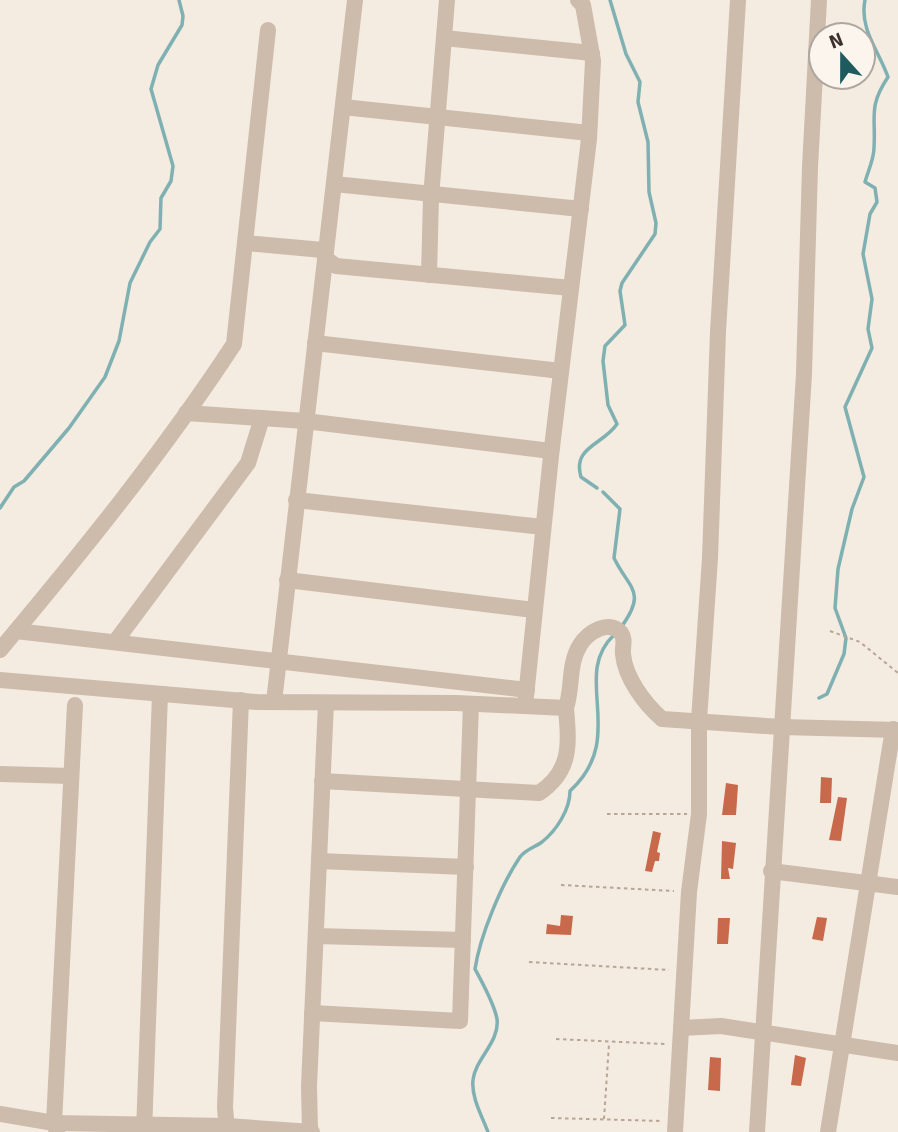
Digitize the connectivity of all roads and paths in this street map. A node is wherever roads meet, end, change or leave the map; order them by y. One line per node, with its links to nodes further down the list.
1 (355, 0): 9 (street)
2 (447, 0): 7 (street)
3 (578, 0): 8 (street)
4 (738, 0): 44 (street)
5 (819, 0): 45 (street)
6 (268, 30): 15 (street)
7 (444, 38): 8 (street); 10 (street)
8 (592, 53): 11 (street)
9 (343, 107): 10 (street); 12 (street)
10 (438, 117): 11 (street); 13 (street)
11 (589, 133): 14 (street)
12 (334, 184): 13 (street); 16 (street)
13 (431, 194): 14 (street); 17 (street)
14 (581, 209): 18 (street)
15 (245, 243): 16 (street); 21 (street)
16 (325, 258): 17 (street); 19 (street)
17 (429, 275): 18 (street)
18 (571, 288): 20 (street)
19 (315, 343): 20 (street); 23 (street)
20 (561, 370): 24 (street)
21 (186, 413): 22 (street); 29 (street)
22 (262, 418): 23 (street); 31 (street)
23 (305, 421): 24 (street); 25 (street)
24 (551, 451): 26 (street)
25 (296, 500): 26 (street); 27 (street)
26 (543, 527): 28 (street)
27 (287, 580): 28 (street); 33 (street)
28 (534, 610): 37 (street)
29 (16, 631): 31 (street); 32 (street)
30 (830, 631): 34 (path)
31 (115, 642): 33 (street)
32 (0, 650)
33 (278, 659): 37 (street); 39 (street)
34 (898, 673)
35 (0, 680): 36 (street)
36 (160, 694): 38 (street); 77 (street)
37 (526, 698): 41 (street); 43 (street)
38 (241, 700): 39 (street); 78 (street)
39 (274, 702): 40 (street)
40 (326, 703): 41 (street); 49 (street)
41 (471, 704): 50 (street)
42 (75, 705): 48 (street)
43 (566, 708): 44 (street); 50 (street)
44 (699, 720): 45 (street); 52 (street)
45 (781, 727): 46 (street); 55 (street)
46 (896, 729): 56 (street)
47 (0, 774): 48 (street)
48 (71, 776): 75 (street)
49 (323, 781): 50 (street); 53 (street)
50 (468, 790): 54 (street)
51 (607, 814): 52 (path)
52 (699, 814): 59 (street)
53 (319, 861): 54 (street); 60 (street)
54 (466, 867): 61 (street)
55 (771, 871): 56 (street); 66 (street)
56 (868, 883): 58 (street); 70 (street)
57 (561, 885): 59 (path)
58 (898, 887)
59 (689, 892): 63 (street)
60 (316, 936): 61 (street); 64 (street)
61 (463, 940): 64 (street)
62 (529, 962): 63 (path)
63 (684, 971): 65 (street)
64 (312, 1013): 79 (street)
65 (681, 1028): 66 (street); 69 (street)
66 (761, 1033): 70 (street); 80 (street)
67 (556, 1040): 68 (path)
68 (609, 1042): 69 (path); 74 (path)
69 (680, 1045): 76 (street)
70 (842, 1046): 71 (street); 81 (street)
71 (898, 1052)
72 (0, 1114): 75 (street)
73 (551, 1118): 74 (path)
74 (604, 1120): 76 (path)
75 (49, 1127): 77 (street)
76 (676, 1127)
77 (144, 1129): 78 (street)
78 (227, 1129): 79 (street)
79 (311, 1131)
80 (757, 1132)
81 (828, 1132)

